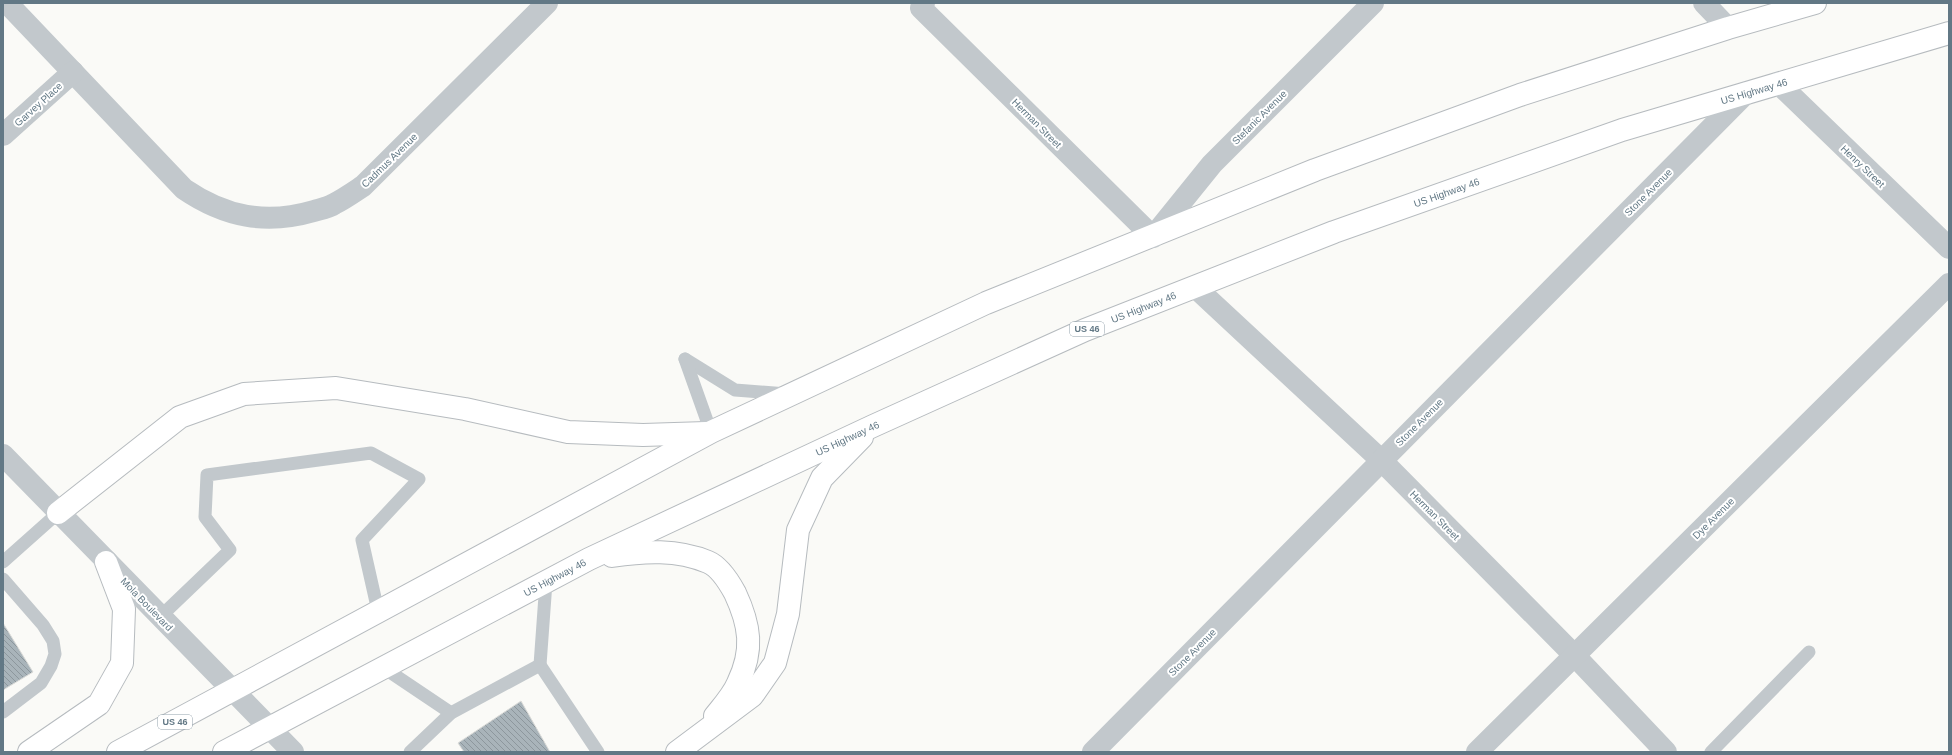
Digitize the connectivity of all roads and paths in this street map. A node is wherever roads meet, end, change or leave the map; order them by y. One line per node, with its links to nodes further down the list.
1 (7, 3): 9 (street, Cadmus Avenue)
2 (547, 3): 9 (street, Cadmus Avenue)
3 (1373, 3): 13 (street, Stefanic Avenue)
4 (1704, 3): 7 (street)
5 (1815, 3): 7 (highway, US 46)
6 (922, 6): 13 (street, Herman Street)
7 (1728, 28): 13 (highway, US 46)
8 (1949, 33): 10 (highway, US Highway 46 / US 46)
9 (73, 72): 12 (street, Garvey Place)
10 (1778, 83): 11 (highway, US Highway 46 / US 46); 14 (street, Henry Street)
11 (1746, 93): 16 (highway, US Highway 46 / US 46); 21 (street, Stone Avenue)
12 (3, 135)
13 (1153, 237): 17 (highway, US 46)
14 (1949, 248)
15 (1949, 284): 31 (street, Dye Avenue)
16 (1195, 287): 18 (highway, US Highway 46 / US 46); 21 (street, Herman Street)
17 (793, 394): 19 (highway, US 46); 19 (lane)
18 (873, 426): 23 (highway, US Highway 46 / US 46); 38 (highway)
19 (712, 432): 22 (highway); 28 (highway, US 46)
20 (3, 455): 22 (street, Mola Boulevard)
21 (1381, 460): 31 (street, Herman Street); 46 (street, Stone Avenue)
22 (58, 513): 24 (lane); 25 (street, Mola Boulevard)
23 (589, 559): 27 (highway, US Highway 46 / US 46); 38 (highway)
24 (3, 562)
25 (106, 562): 29 (street, Mola Boulevard); 39 (highway)
26 (3, 579): 35 (lane)
27 (546, 582): 32 (lane); 33 (highway, US Highway 46 / US 46)
28 (378, 611): 29 (lane); 34 (highway, US 46)
29 (160, 617): 34 (street, Mola Boulevard)
30 (1809, 652): 49 (lane)
31 (1574, 655): 47 (street, Dye Avenue); 48 (street, Herman Street)
32 (540, 665): 36 (lane); 44 (lane)
33 (384, 668): 36 (lane); 37 (highway, US Highway 46 / US 46)
34 (232, 692): 37 (street, Mola Boulevard); 40 (highway, US 46)
35 (3, 712)
36 (451, 713): 43 (lane)
37 (268, 728): 41 (highway, US 46); 42 (street, Mola Boulevard)
38 (704, 732): 45 (highway)
39 (29, 752)
40 (118, 752)
41 (224, 752)
42 (293, 752)
43 (410, 752)
44 (598, 752)
45 (677, 752)
46 (1094, 752)
47 (1477, 752)
48 (1666, 752)
49 (1711, 752)

